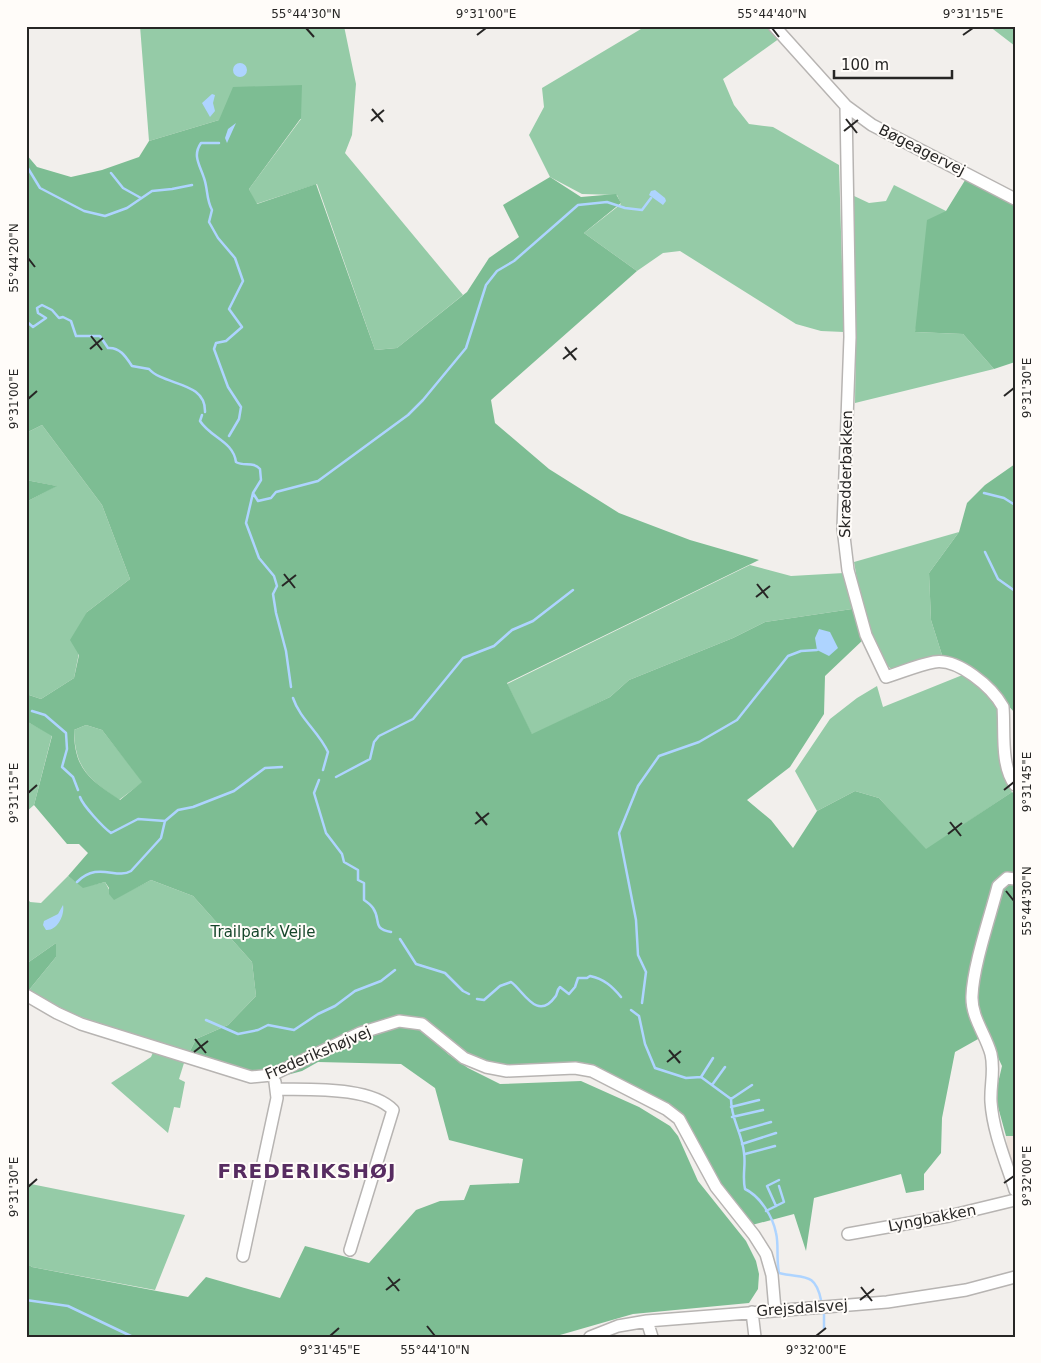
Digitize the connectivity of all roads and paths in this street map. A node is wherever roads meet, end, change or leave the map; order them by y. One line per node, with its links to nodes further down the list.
1 (774, 26): 2 (street, Bøgeagervej)
2 (846, 106): 3 (street, Bøgeagervej); 4 (street, Skrædderbakken)
3 (1015, 199)
4 (1015, 786)
5 (1015, 879): 9 (street)
6 (26, 995): 7 (street, Frederikshøjvej)
7 (272, 1075): 8 (street); 15 (street, Frederikshøjvej)
8 (277, 1089): 12 (street); 13 (street)
9 (1015, 1190)
10 (1015, 1200): 11 (street, Lyngbakken)
11 (848, 1234)
12 (350, 1250)
13 (243, 1256)
14 (1015, 1276): 15 (street, Grejsdalsvej)
15 (774, 1310): 16 (street, Grejsdalsvej)
16 (752, 1312): 17 (street, Grejsdalsvej); 20 (street)
17 (647, 1321): 18 (street, Grejsdalsvej); 19 (street)
18 (590, 1337)
19 (652, 1337)
20 (756, 1337)

